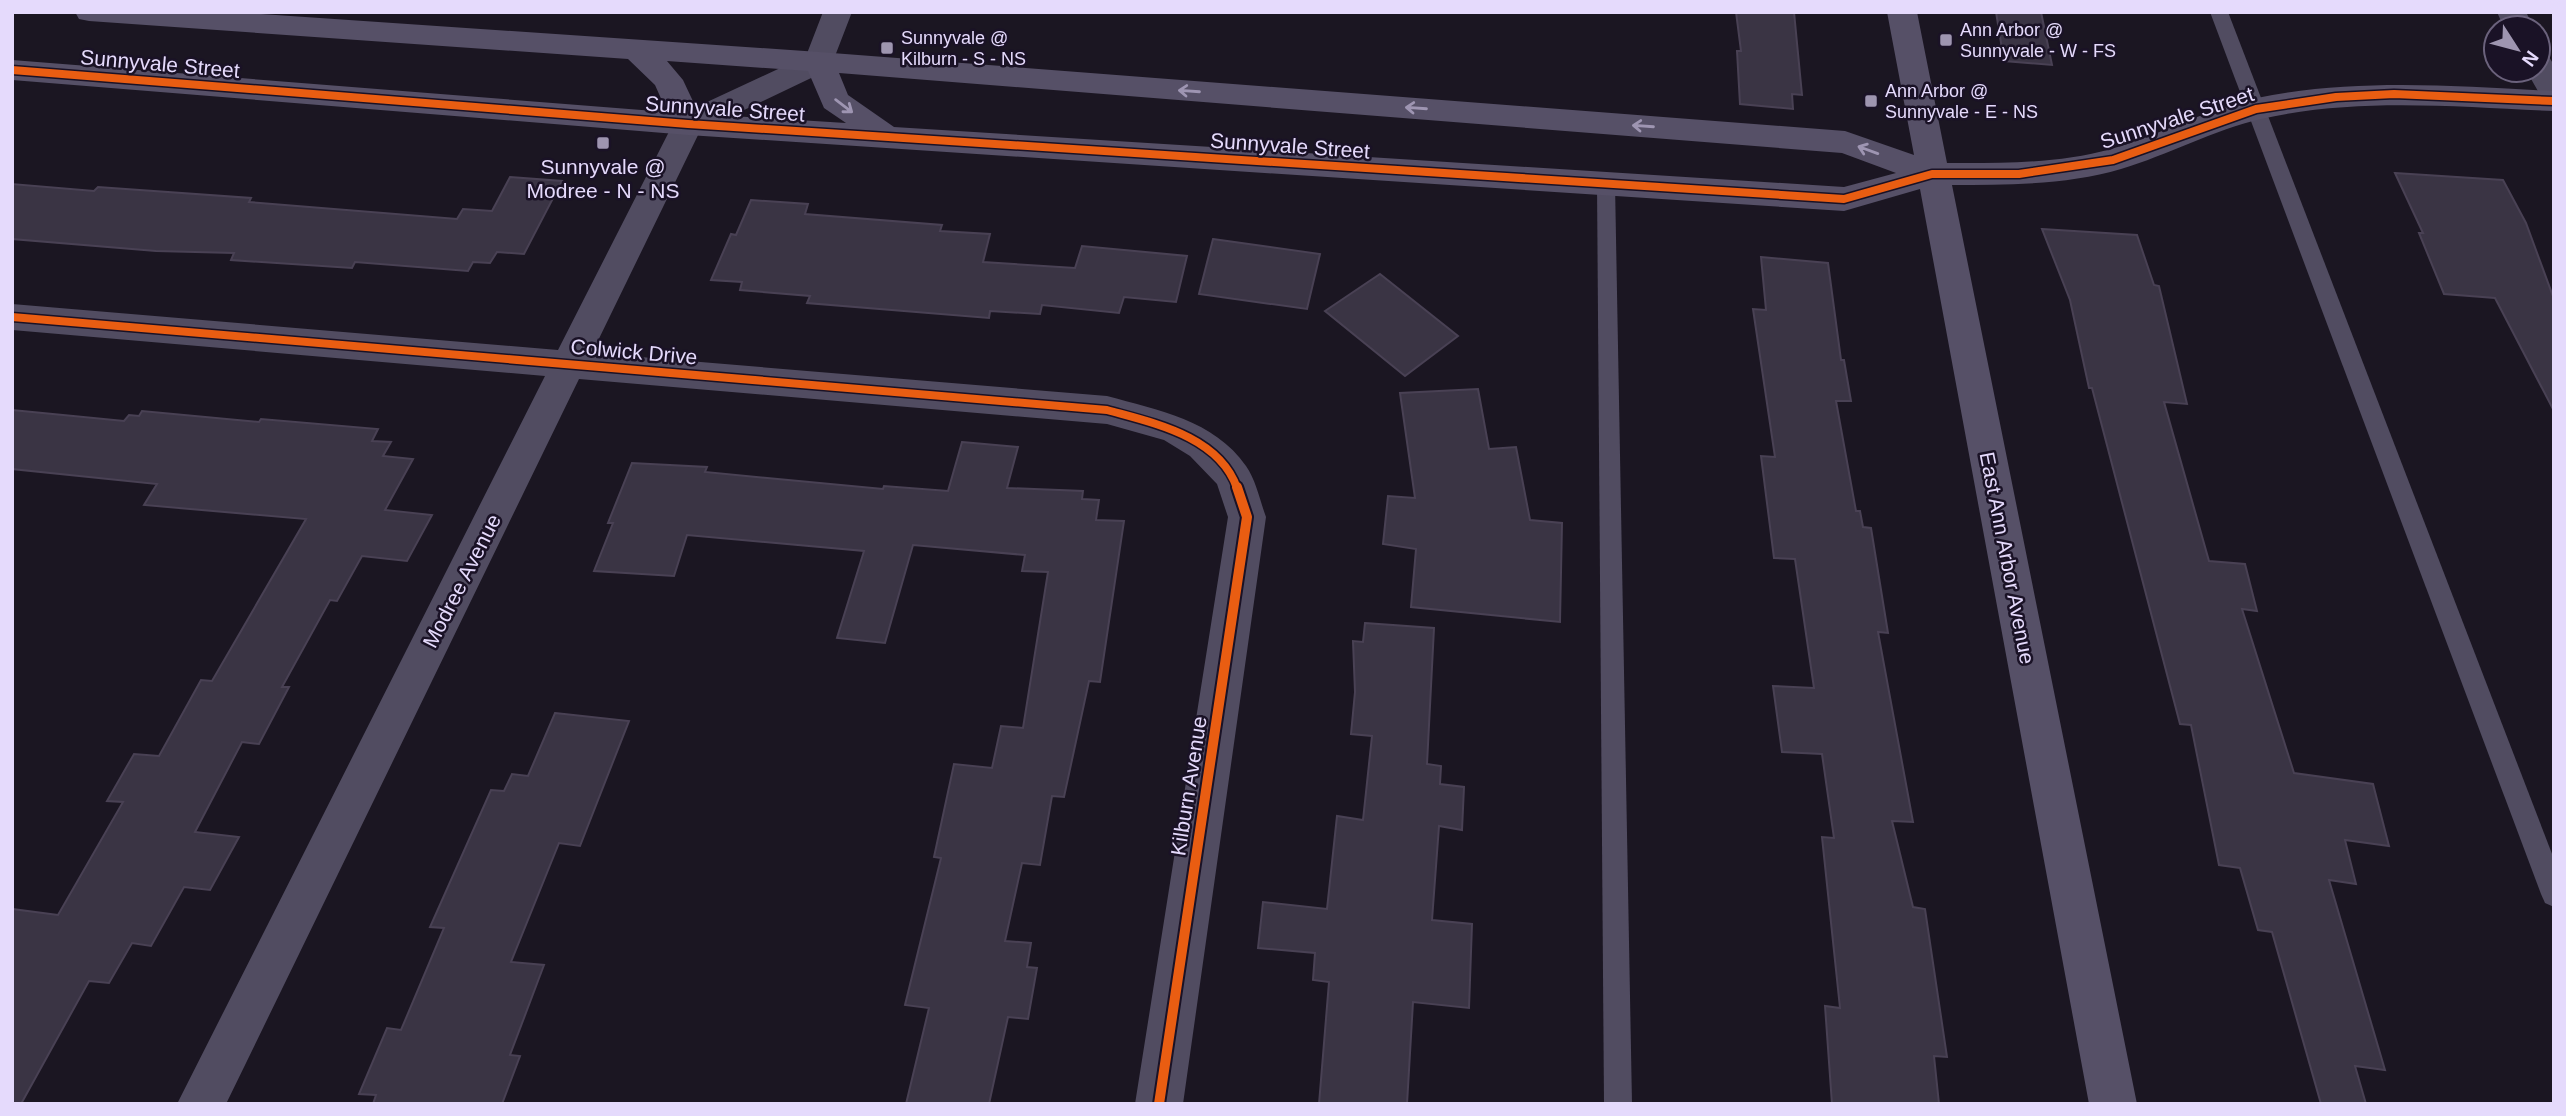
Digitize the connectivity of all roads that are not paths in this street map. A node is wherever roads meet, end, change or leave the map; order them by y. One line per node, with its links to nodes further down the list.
1 (89, 12): 5 (street, Sunnyvale Street)
2 (838, 12): 6 (street)
3 (1902, 12): 12 (street, East Ann Arbor Avenue)
4 (2219, 12): 9 (lane)
5 (637, 50): 6 (street, Sunnyvale Street); 10 (street)
6 (819, 62): 10 (street); 11 (street, one-way to 11); 12 (street, Sunnyvale Street, one-way to 6)
7 (12, 70): 10 (street, Sunnyvale Street)
8 (2554, 101): 9 (street, Sunnyvale Street)
9 (2256, 109): 12 (street, Sunnyvale Street); 17 (lane)
10 (688, 124): 11 (street, Sunnyvale Street); 15 (street, Modree Avenue)
11 (887, 137): 13 (street, Sunnyvale Street)
12 (1932, 174): 13 (street, Sunnyvale Street); 21 (street, East Ann Arbor Avenue)
13 (1606, 184): 20 (lane)
14 (12, 317): 15 (street, Colwick Drive)
15 (570, 364): 16 (street, Colwick Drive); 18 (street, Modree Avenue)
16 (1233, 476): 19 (street, Kilburn Avenue)
17 (2554, 894)
18 (201, 1104)
19 (1159, 1104)
20 (1619, 1104)
21 (2113, 1104)

